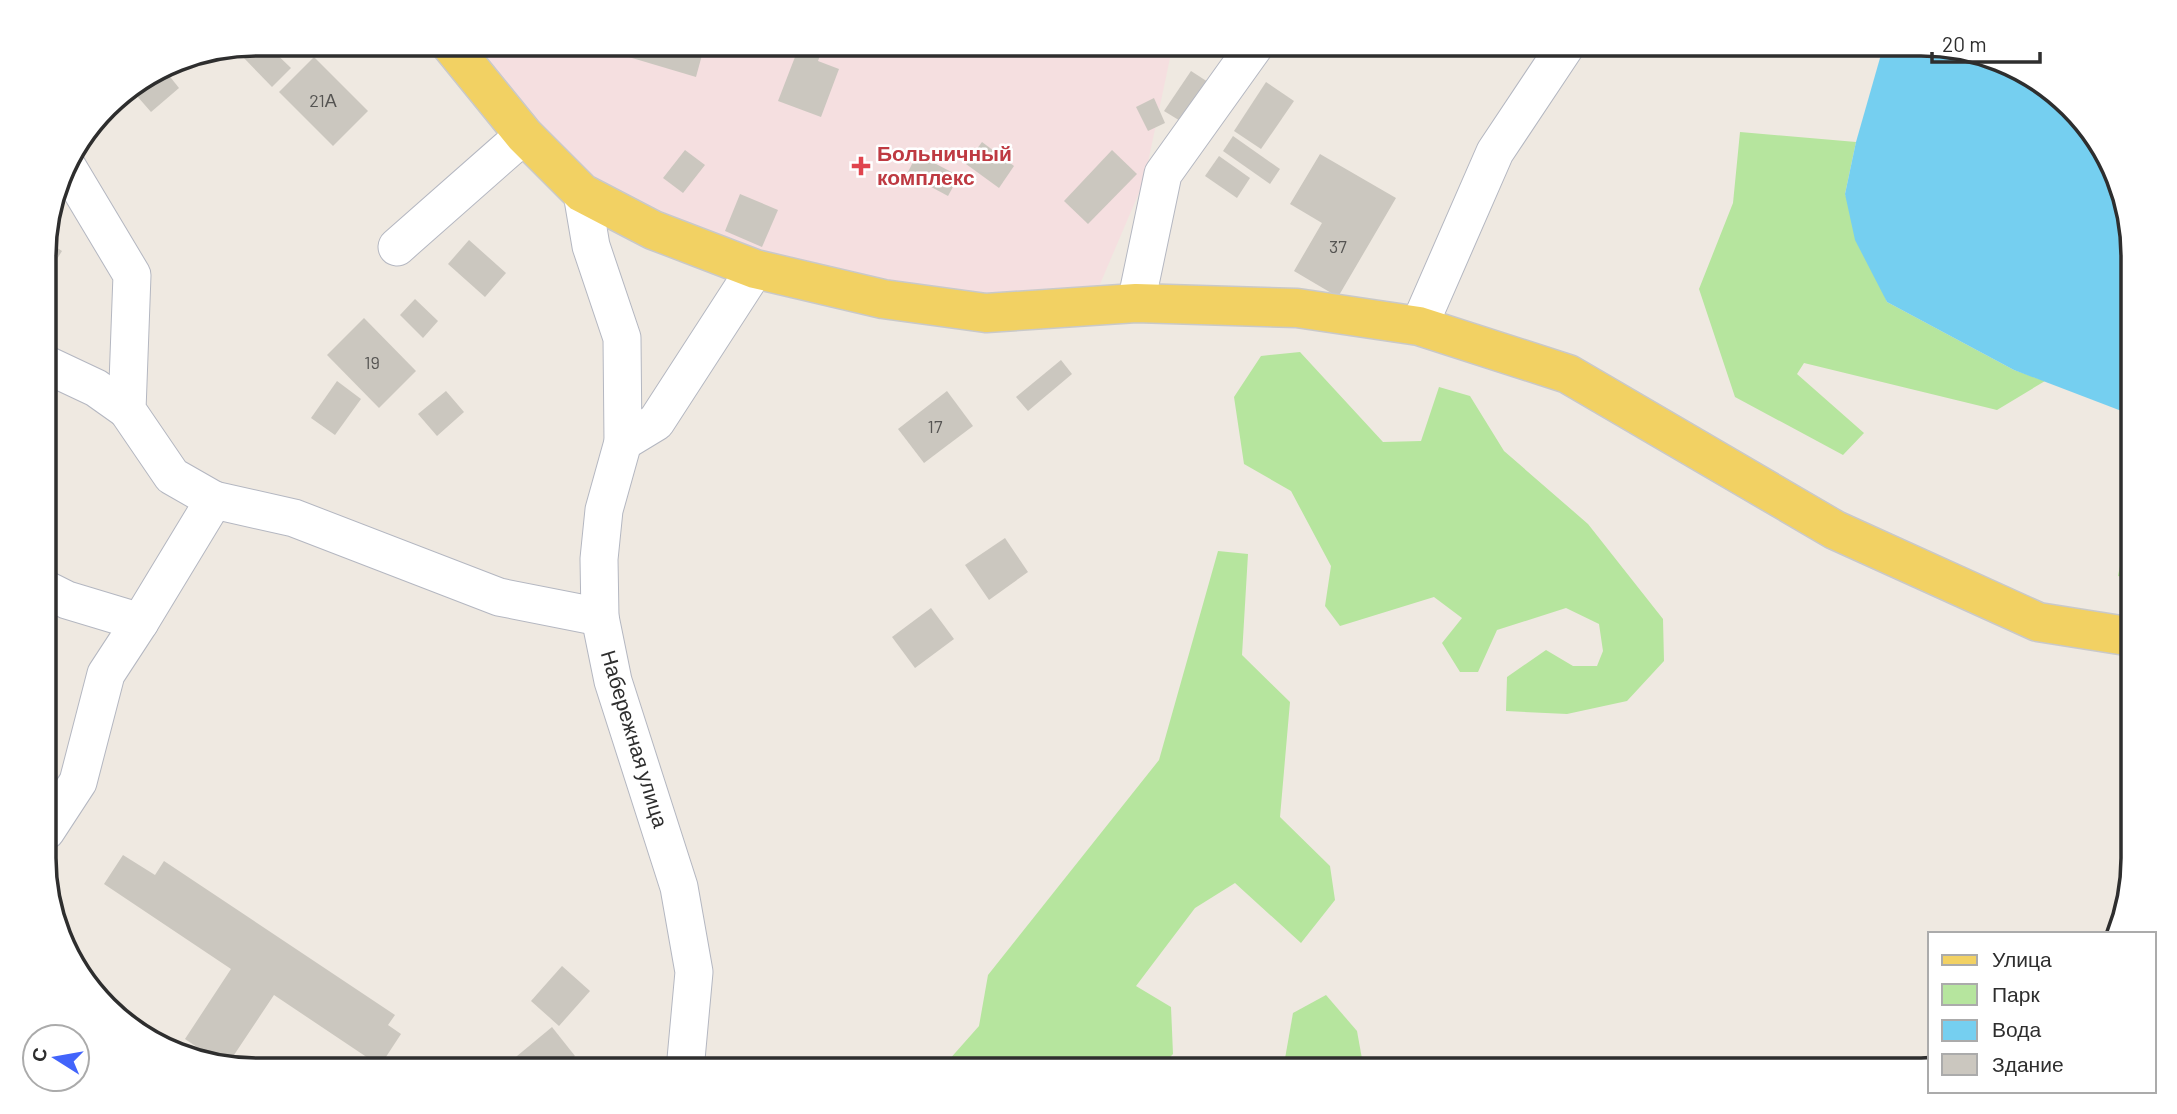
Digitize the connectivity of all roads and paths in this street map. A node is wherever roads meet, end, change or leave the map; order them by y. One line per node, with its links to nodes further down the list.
1 (460, 56): 4 (main road)
2 (1247, 56): 9 (street)
3 (1559, 56): 10 (street)
4 (524, 135): 6 (main road); 7 (street)
5 (73, 176): 12 (street)
6 (582, 193): 8 (main road); 13 (street, Набережная улица)
7 (397, 247)
8 (755, 270): 9 (main road); 13 (street)
9 (1136, 303): 10 (main road)
10 (1419, 326): 18 (main road)
11 (56, 370): 12 (street)
12 (127, 410): 14 (street)
13 (622, 442): 16 (street, Набережная улица)
14 (214, 500): 16 (street); 17 (street)
15 (56, 594): 17 (street)
16 (600, 617): 20 (street, Набережная улица)
17 (140, 622): 19 (street)
18 (2121, 635)
19 (56, 816)
20 (686, 1058)

